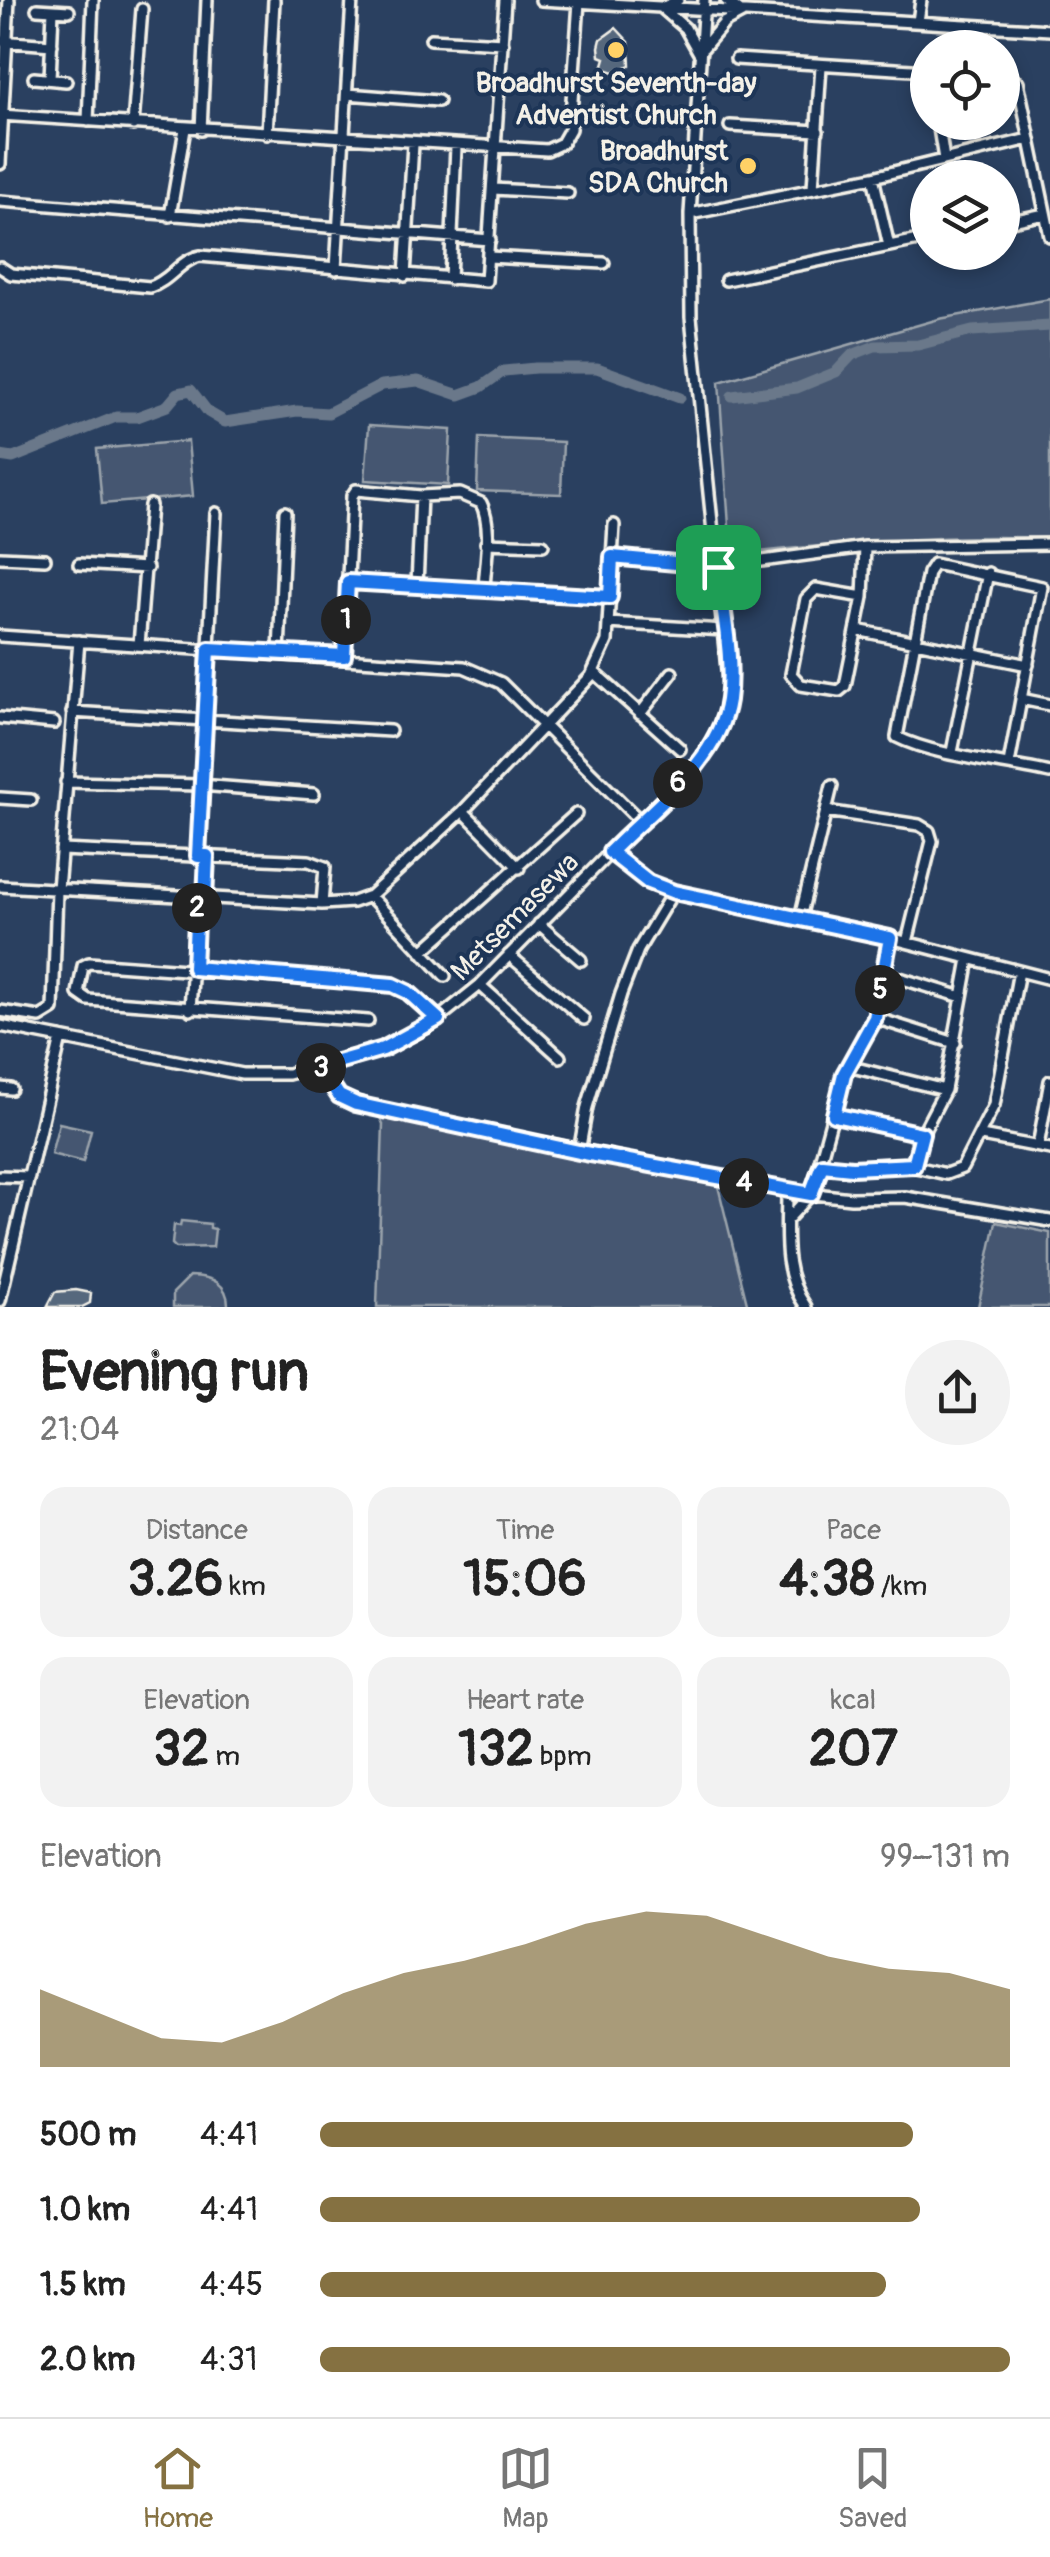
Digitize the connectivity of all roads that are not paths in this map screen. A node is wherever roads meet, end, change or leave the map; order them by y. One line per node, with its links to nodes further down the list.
1 (9, 0): 22 (street)
2 (93, 0): 36 (street)
3 (208, 0): 40 (street)
4 (274, 0): 42 (street)
5 (352, 0): 33 (street)
6 (506, 0): 23 (street)
7 (541, 0): 11 (street)
8 (678, 0): 14 (street)
9 (726, 0): 18 (street)
10 (921, 0): 19 (street)
11 (578, 2): 14 (street); 48 (street)
12 (703, 5): 14 (street); 18 (street); 25 (street, Metsemasewa)
13 (37, 8): 15 (street)
14 (662, 8): 25 (street)
15 (54, 10): 17 (street); 24 (street)
16 (142, 10): 37 (street)
17 (69, 11)
18 (742, 13): 19 (street); 25 (street)
19 (918, 22): 20 (street)
20 (1050, 30)
21 (431, 39): 23 (street)
22 (3, 42): 24 (street); 35 (street)
23 (503, 43): 48 (street)
24 (52, 45): 30 (street)
25 (700, 56): 56 (street, Metsemasewa)
26 (736, 59): 27 (street)
27 (821, 66): 28 (street); 41 (street)
28 (910, 70)
29 (34, 78): 30 (street)
30 (50, 80): 31 (street)
31 (66, 81)
32 (1020, 92): 44 (street)
33 (347, 94): 34 (street); 43 (street)
34 (438, 101)
35 (2, 116): 36 (street); 50 (street)
36 (88, 122): 37 (street)
37 (133, 125): 39 (street)
38 (730, 126): 41 (street)
39 (185, 128): 40 (street); 58 (street)
40 (201, 130): 42 (street)
41 (818, 131): 53 (street)
42 (267, 134): 43 (street)
43 (345, 139): 46 (street); 60 (street)
44 (1029, 139): 49 (street); 57 (street)
45 (941, 140): 49 (street)
46 (413, 144): 47 (street); 61 (street)
47 (456, 146): 48 (street); 63 (street)
48 (495, 148): 52 (street)
49 (944, 159): 51 (street)
50 (0, 164)
51 (873, 177): 53 (street); 66 (street)
52 (492, 188): 54 (street); 64 (street)
53 (812, 188): 56 (street)
54 (568, 193)
55 (0, 201): 58 (street)
56 (690, 214): 87 (street, Metsemasewa)
57 (1045, 214): 59 (street); 62 (street)
58 (170, 216): 60 (street)
59 (1020, 219)
60 (338, 230): 61 (street); 70 (street)
61 (408, 235): 63 (street); 71 (street)
62 (1050, 236)
63 (450, 237): 64 (street); 72 (street)
64 (490, 240): 67 (street)
65 (910, 242): 66 (street)
66 (889, 246): 73 (street)
67 (489, 258): 68 (street); 72 (street)
68 (604, 263)
69 (0, 267): 70 (street)
70 (336, 269): 71 (street)
71 (406, 276): 72 (street)
72 (450, 279)
73 (726, 280)
74 (421, 496): 79 (street); 90 (street); 91 (street)
75 (150, 505): 88 (street)
76 (286, 512): 104 (street)
77 (216, 513): 103 (street)
78 (614, 525): 84 (street)
79 (486, 543): 81 (street); 92 (street)
80 (1050, 544): 82 (street)
81 (543, 545)
82 (865, 547): 87 (street); 94 (street)
83 (0, 557): 85 (street)
84 (612, 557): 87 (street); 93 (street)
85 (45, 559)
86 (80, 564): 88 (street)
87 (718, 567): 97 (street, Metsemasewa)
88 (147, 568): 102 (street)
89 (988, 573): 95 (street); 101 (street); 105 (street)
90 (348, 582): 91 (street); 106 (street)
91 (416, 585): 92 (street)
92 (484, 589): 93 (street)
93 (610, 597): 96 (street)
94 (863, 597): 98 (street); 98 (street)
95 (1046, 597): 107 (street)
96 (608, 624): 97 (street); 108 (street)
97 (724, 630): 132 (street, Metsemasewa)
98 (856, 630): 101 (street)
99 (0, 636): 100 (street)
100 (79, 641): 102 (street); 112 (street)
101 (916, 642): 105 (street); 120 (street)
102 (140, 644): 103 (street)
103 (209, 649): 104 (street); 115 (street)
104 (279, 652): 106 (street)
105 (972, 654): 107 (street); 120 (street)
106 (344, 656): 117 (street)
107 (1028, 665): 110 (street)
108 (594, 672): 113 (street); 117 (street)
109 (672, 673): 113 (street)
110 (1021, 699): 111 (street); 121 (street)
111 (1050, 706)
112 (72, 712): 115 (street); 123 (street)
113 (640, 714): 119 (street)
114 (0, 718): 116 (street)
115 (206, 721): 118 (street); 124 (street)
116 (54, 722)
117 (547, 725): 129 (street); 132 (street)
118 (390, 732)
119 (680, 749)
120 (952, 752): 121 (street)
121 (1009, 764): 122 (street)
122 (1050, 772)
123 (66, 782): 124 (street); 133 (street)
124 (200, 785): 126 (street); 135 (street)
125 (832, 786): 130 (street)
126 (314, 794)
127 (0, 798): 128 (street)
128 (30, 800)
129 (463, 811): 136 (street); 140 (street)
130 (826, 811): 143 (street); 146 (street)
131 (576, 814): 136 (street)
132 (640, 821): 134 (street, Metsemasewa)
133 (61, 850): 135 (street); 138 (street)
134 (610, 852): 139 (street); 144 (street, Metsemasewa)
135 (203, 856): 141 (street); 142 (street)
136 (519, 868): 147 (street)
137 (0, 886): 138 (street)
138 (58, 889): 141 (street); 159 (street)
139 (674, 892): 143 (street); 177 (street)
140 (370, 896): 142 (street); 147 (street)
141 (201, 898): 142 (street); 151 (street)
142 (322, 904)
143 (800, 918): 145 (street)
144 (539, 924): 148 (street, Metsemasewa); 150 (street)
145 (890, 938): 146 (street); 153 (street)
146 (907, 942): 149 (street)
147 (422, 952): 154 (street)
148 (509, 956): 156 (street, Metsemasewa); 162 (street)
149 (969, 959): 152 (street); 157 (street)
150 (581, 960)
151 (194, 968): 158 (street); 158 (street); 161 (street)
152 (1018, 971): 155 (street); 174 (street)
153 (883, 973): 157 (street); 160 (street)
154 (444, 976)
155 (1050, 979)
156 (480, 986): 161 (street, Metsemasewa); 167 (street)
157 (962, 997): 166 (street)
158 (190, 1010): 163 (street)
159 (0, 1011)
160 (875, 1018): 166 (street); 168 (street)
161 (438, 1019): 169 (street, Metsemasewa)
162 (584, 1019)
163 (368, 1021)
164 (0, 1026): 165 (street, Metsemasewa)
165 (61, 1038): 169 (street, Metsemasewa); 181 (street)
166 (954, 1043): 171 (street)
167 (560, 1057)
168 (848, 1066): 171 (street); 172 (street)
169 (320, 1067): 177 (street)
170 (1050, 1081): 175 (street)
171 (945, 1090): 173 (street)
172 (834, 1115): 173 (street); 178 (street)
173 (922, 1134): 179 (street)
174 (981, 1136): 175 (street); 179 (street)
175 (1038, 1146): 176 (street)
176 (1050, 1149)
177 (579, 1152): 182 (street)
178 (822, 1165): 179 (street); 184 (street)
179 (914, 1165)
180 (0, 1176): 181 (street)
181 (28, 1177): 187 (street)
182 (768, 1187): 183 (street); 185 (street)
183 (787, 1190): 184 (street); 185 (street)
184 (811, 1194): 185 (street); 186 (street)
185 (787, 1218): 188 (street)
186 (1050, 1221)
187 (0, 1301)
188 (806, 1307)

